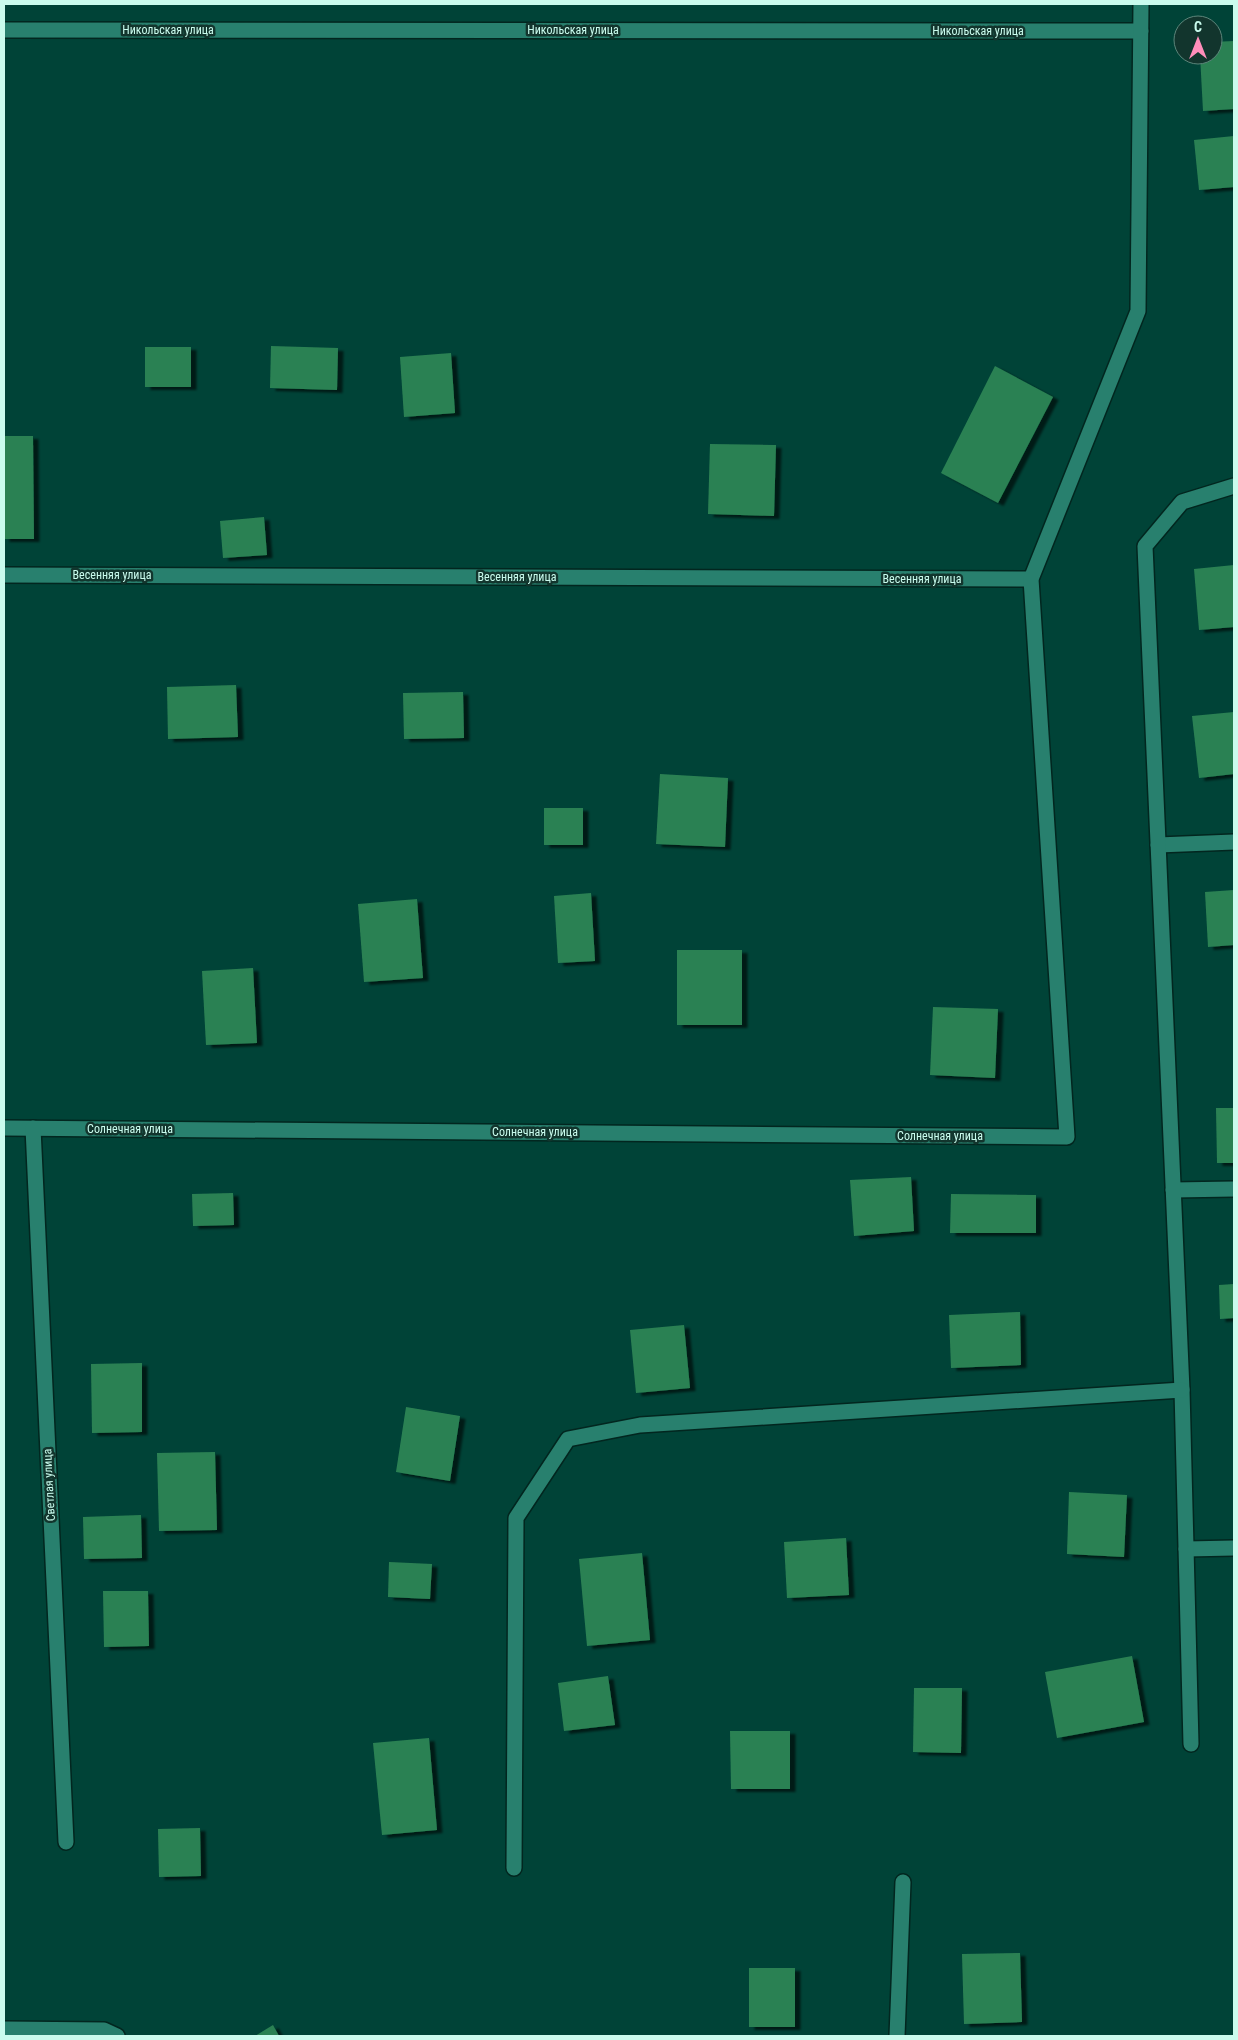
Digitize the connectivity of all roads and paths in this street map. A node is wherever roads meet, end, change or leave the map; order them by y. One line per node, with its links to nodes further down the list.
1 (1141, 4): 3 (street)
2 (4, 30): 3 (street, Никольская улица)
3 (1141, 31): 6 (street)
4 (1234, 486): 8 (street)
5 (4, 575): 6 (street, Весенняя улица)
6 (1031, 579): 10 (street, Солнечная улица)
7 (1234, 842): 8 (street)
8 (1158, 845): 12 (street)
9 (4, 1128): 10 (street, Солнечная улица)
10 (33, 1128): 17 (street, Светлая улица)
11 (1234, 1189): 12 (street)
12 (1173, 1190): 13 (street)
13 (1182, 1390): 15 (street); 18 (street)
14 (1234, 1548): 15 (street)
15 (1186, 1549): 16 (street)
16 (1191, 1744)
17 (66, 1842)
18 (514, 1868)
19 (903, 1882): 22 (street)
20 (4, 2029): 21 (street)
21 (110, 2033)
22 (897, 2036)

